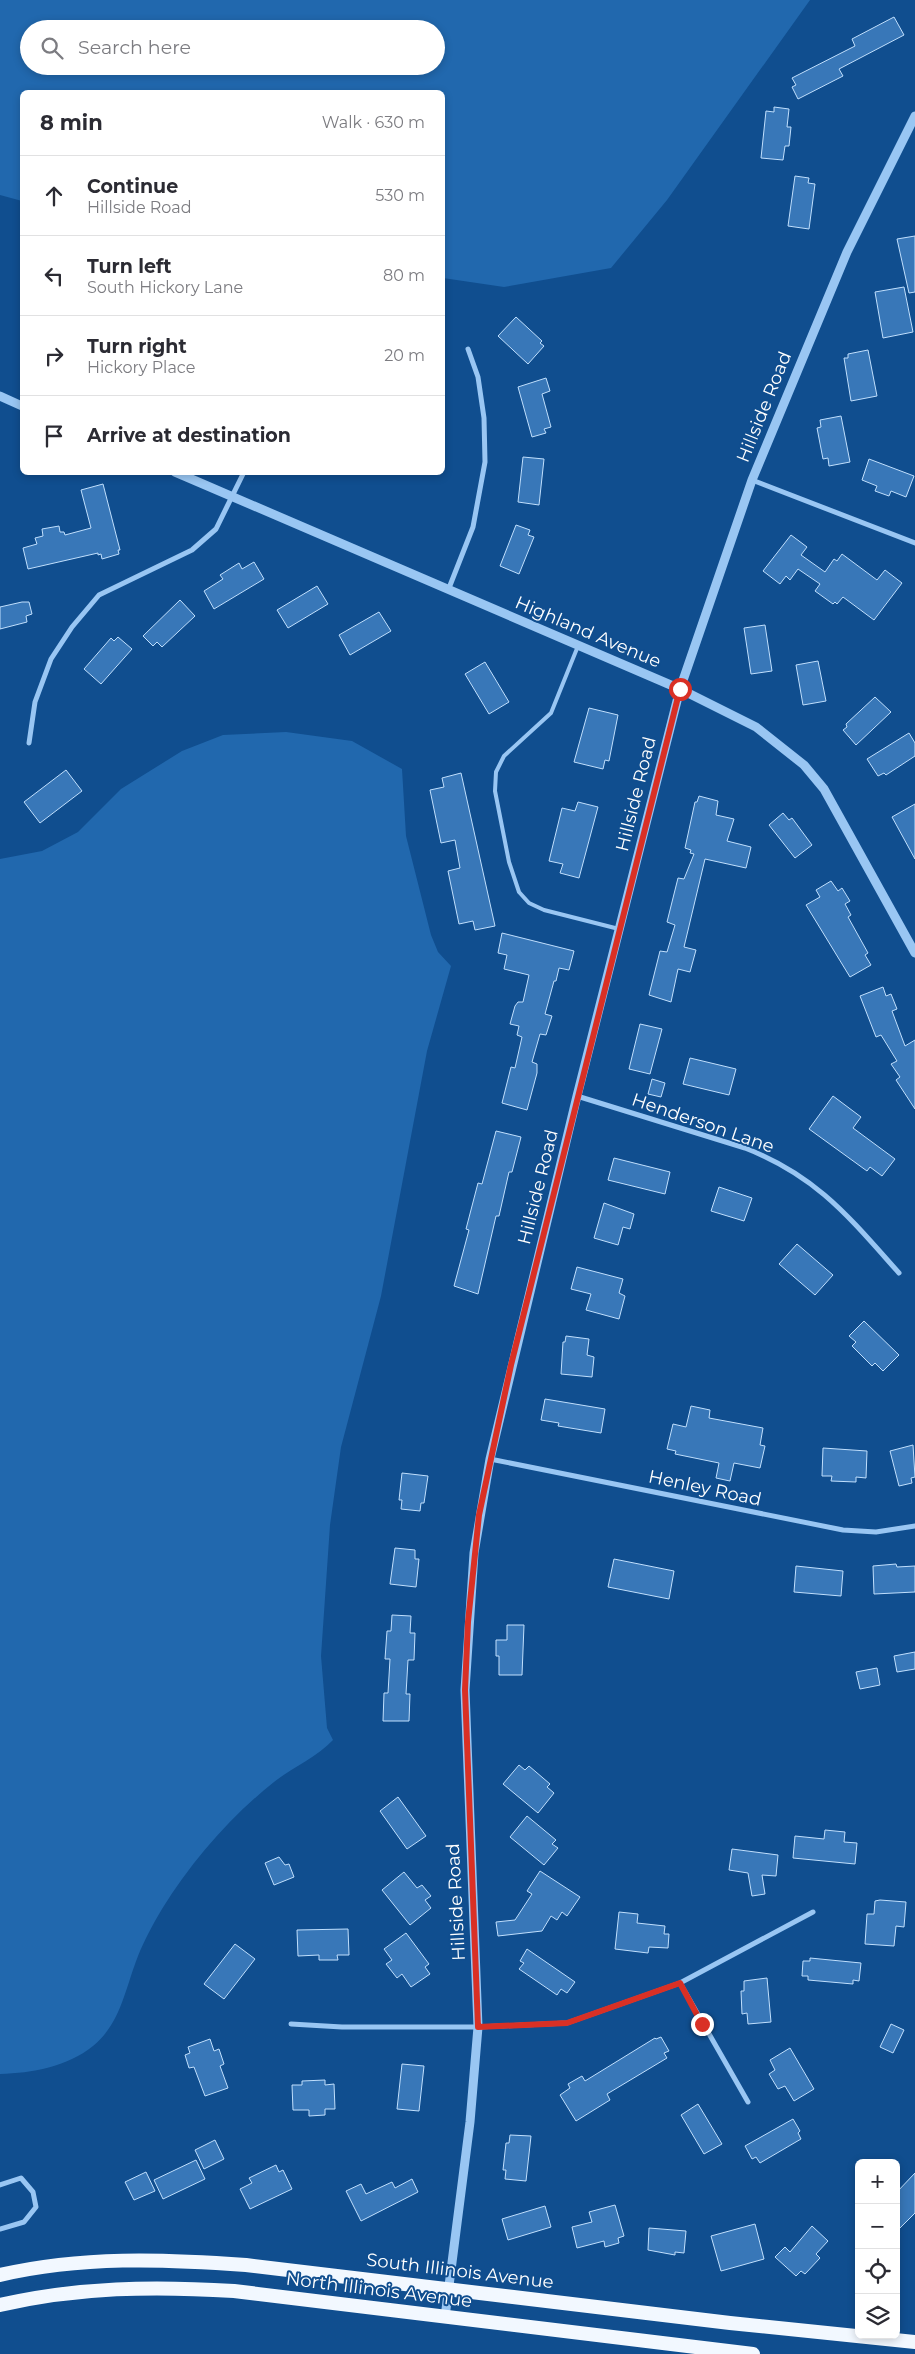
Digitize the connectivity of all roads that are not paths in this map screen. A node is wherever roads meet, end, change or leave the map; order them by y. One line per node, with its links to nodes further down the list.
1 (915, 116): 7 (street, Hillside Road)
2 (468, 349): 10 (street)
3 (0, 396): 4 (street)
4 (20, 405)
5 (182, 475): 8 (street, Highland Avenue)
6 (243, 475): 8 (street)
7 (752, 480): 9 (street); 12 (street, Hillside Road)
8 (232, 497): 10 (street, Highland Avenue); 13 (street)
9 (915, 543)
10 (449, 588): 11 (street, Highland Avenue)
11 (578, 646): 12 (street, Highland Avenue); 14 (lane)
12 (680, 689): 14 (street, Hillside Road); 15 (street, Highland Avenue)
13 (29, 743)
14 (618, 929): 16 (street, Hillside Road)
15 (915, 953)
16 (576, 1096): 17 (street, Henderson Lane); 18 (street, Hillside Road)
17 (899, 1273)
18 (490, 1458): 19 (street, Henley Road); 23 (street, Hillside Road)
19 (915, 1526)
20 (813, 1912): 21 (street)
21 (680, 1983): 23 (street); 24 (street)
22 (291, 2024): 23 (street)
23 (478, 2027): 28 (street, Hillside Road)
24 (748, 2102)
25 (0, 2185): 26 (street)
26 (0, 2229)
27 (0, 2275): 28 (highway, South Illinois Avenue)
28 (449, 2288): 30 (street, Hillside Road); 31 (highway, South Illinois Avenue)
29 (0, 2304): 30 (highway, North Illinois Avenue)
30 (445, 2317): 32 (highway, North Illinois Avenue)
31 (915, 2342)
32 (753, 2354)

